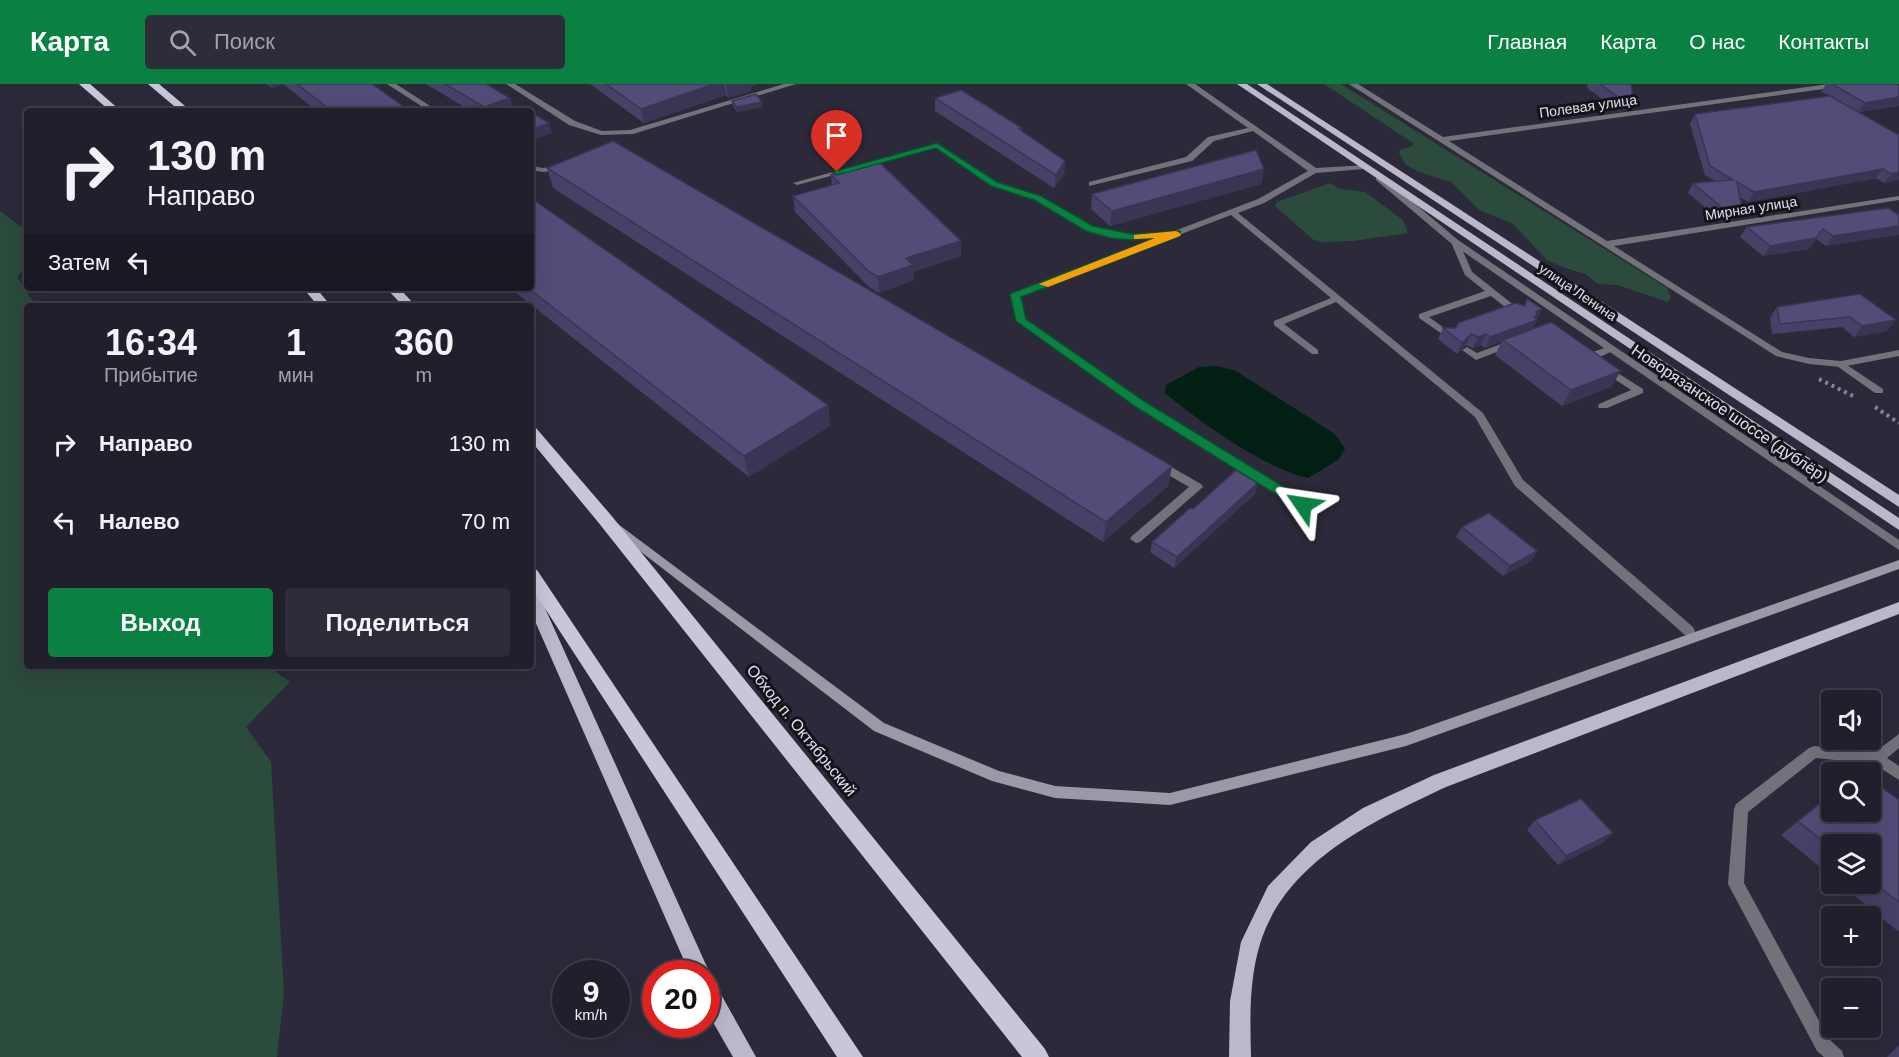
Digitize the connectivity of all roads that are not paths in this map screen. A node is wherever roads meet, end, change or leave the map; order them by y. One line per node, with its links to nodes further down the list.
1 (84, 84): 11 (highway)
2 (153, 84): 12 (highway)
3 (391, 84): 13 (street)
4 (510, 84): 5 (street)
5 (792, 84)
6 (1190, 84): 14 (street)
7 (1240, 84): 18 (main road, улица Ленина)
8 (1261, 84): 47 (main road, улица Ленина)
9 (1353, 84): 15 (street)
10 (1845, 84): 15 (street, Полевая улица)
11 (112, 108)
12 (182, 108)
13 (429, 108)
14 (1253, 129): 19 (street); 21 (street)
15 (1440, 140): 26 (street)
16 (574, 164): 17 (street)
17 (534, 168)
18 (1369, 170): 19 (street); 25 (street, Новорязанское шоссе (дублёр)); 50 (main road, улица Ленина)
19 (1314, 171): 23 (street)
20 (797, 183): 24 (street)
21 (1092, 184)
22 (1899, 198): 26 (street, Мирная улица)
23 (1232, 212): 24 (street); 30 (street)
24 (1176, 234): 48 (street)
25 (1455, 242): 29 (street); 38 (street, Новорязанское шоссе (дублёр))
26 (1607, 244): 42 (street)
27 (312, 291): 31 (highway)
28 (395, 291): 32 (highway)
29 (1490, 292): 33 (street); 34 (street)
30 (1336, 299): 39 (street); 57 (street)
31 (322, 303)
32 (407, 303)
33 (1517, 312)
34 (1448, 335)
35 (1526, 339): 37 (street)
36 (1572, 347): 41 (street)
37 (1467, 350)
38 (1610, 350): 41 (street); 52 (street, Новорязанское шоссе (дублёр))
39 (1315, 352)
40 (1899, 353): 42 (street)
41 (1589, 357): 44 (street)
42 (1841, 364): 43 (street)
43 (1879, 391)
44 (1603, 406)
45 (534, 435): 49 (highway, Обход п. Октябрьский)
46 (1146, 457): 51 (street)
47 (1899, 502)
48 (1303, 505)
49 (604, 518): 53 (main road); 65 (highway, Обход п. Октябрьский)
50 (1899, 525)
51 (1136, 539)
52 (1899, 546)
53 (1899, 564)
54 (534, 579): 64 (highway)
55 (534, 602): 61 (main road)
56 (1899, 608): 66 (main road)
57 (1689, 631)
58 (1899, 740): 59 (street)
59 (1877, 758): 60 (street); 67 (street)
60 (1899, 774)
61 (694, 960)
62 (720, 1015): 63 (main road)
63 (745, 1057)
64 (851, 1057)
65 (1037, 1057)
66 (1240, 1057)
67 (1836, 1057)

